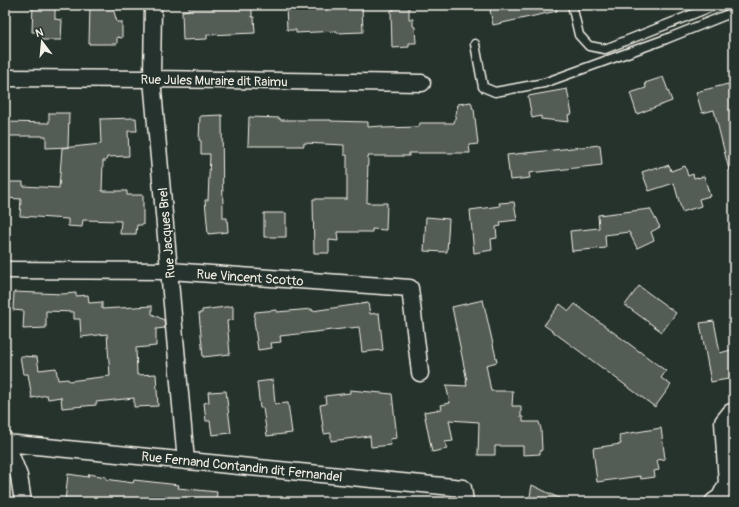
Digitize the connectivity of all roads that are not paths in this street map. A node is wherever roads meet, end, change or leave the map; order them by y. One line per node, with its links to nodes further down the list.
1 (153, 5): 8 (street, Rue Jacques Brel)
2 (572, 5): 3 (lane)
3 (716, 5)
4 (732, 12): 5 (lane); 6 (lane)
5 (734, 24)
6 (475, 44)
7 (5, 78): 8 (street, Rue Jules Muraire dit Raimu)
8 (152, 79): 9 (street, Rue Jules Muraire dit Raimu); 11 (street, Rue Jacques Brel)
9 (422, 83)
10 (5, 270): 11 (street, Rue Vincent Scotto)
11 (170, 271): 12 (street, Rue Vincent Scotto); 15 (street, Rue Jacques Brel)
12 (420, 373)
13 (734, 412): 19 (street)
14 (6, 441): 15 (street, Rue Fernand Contandin dit Fernandel); 16 (street)
15 (186, 461): 18 (street, Rue Fernand Contandin dit Fernandel)
16 (12, 476): 17 (street)
17 (23, 502)
18 (465, 502)
19 (713, 502)

